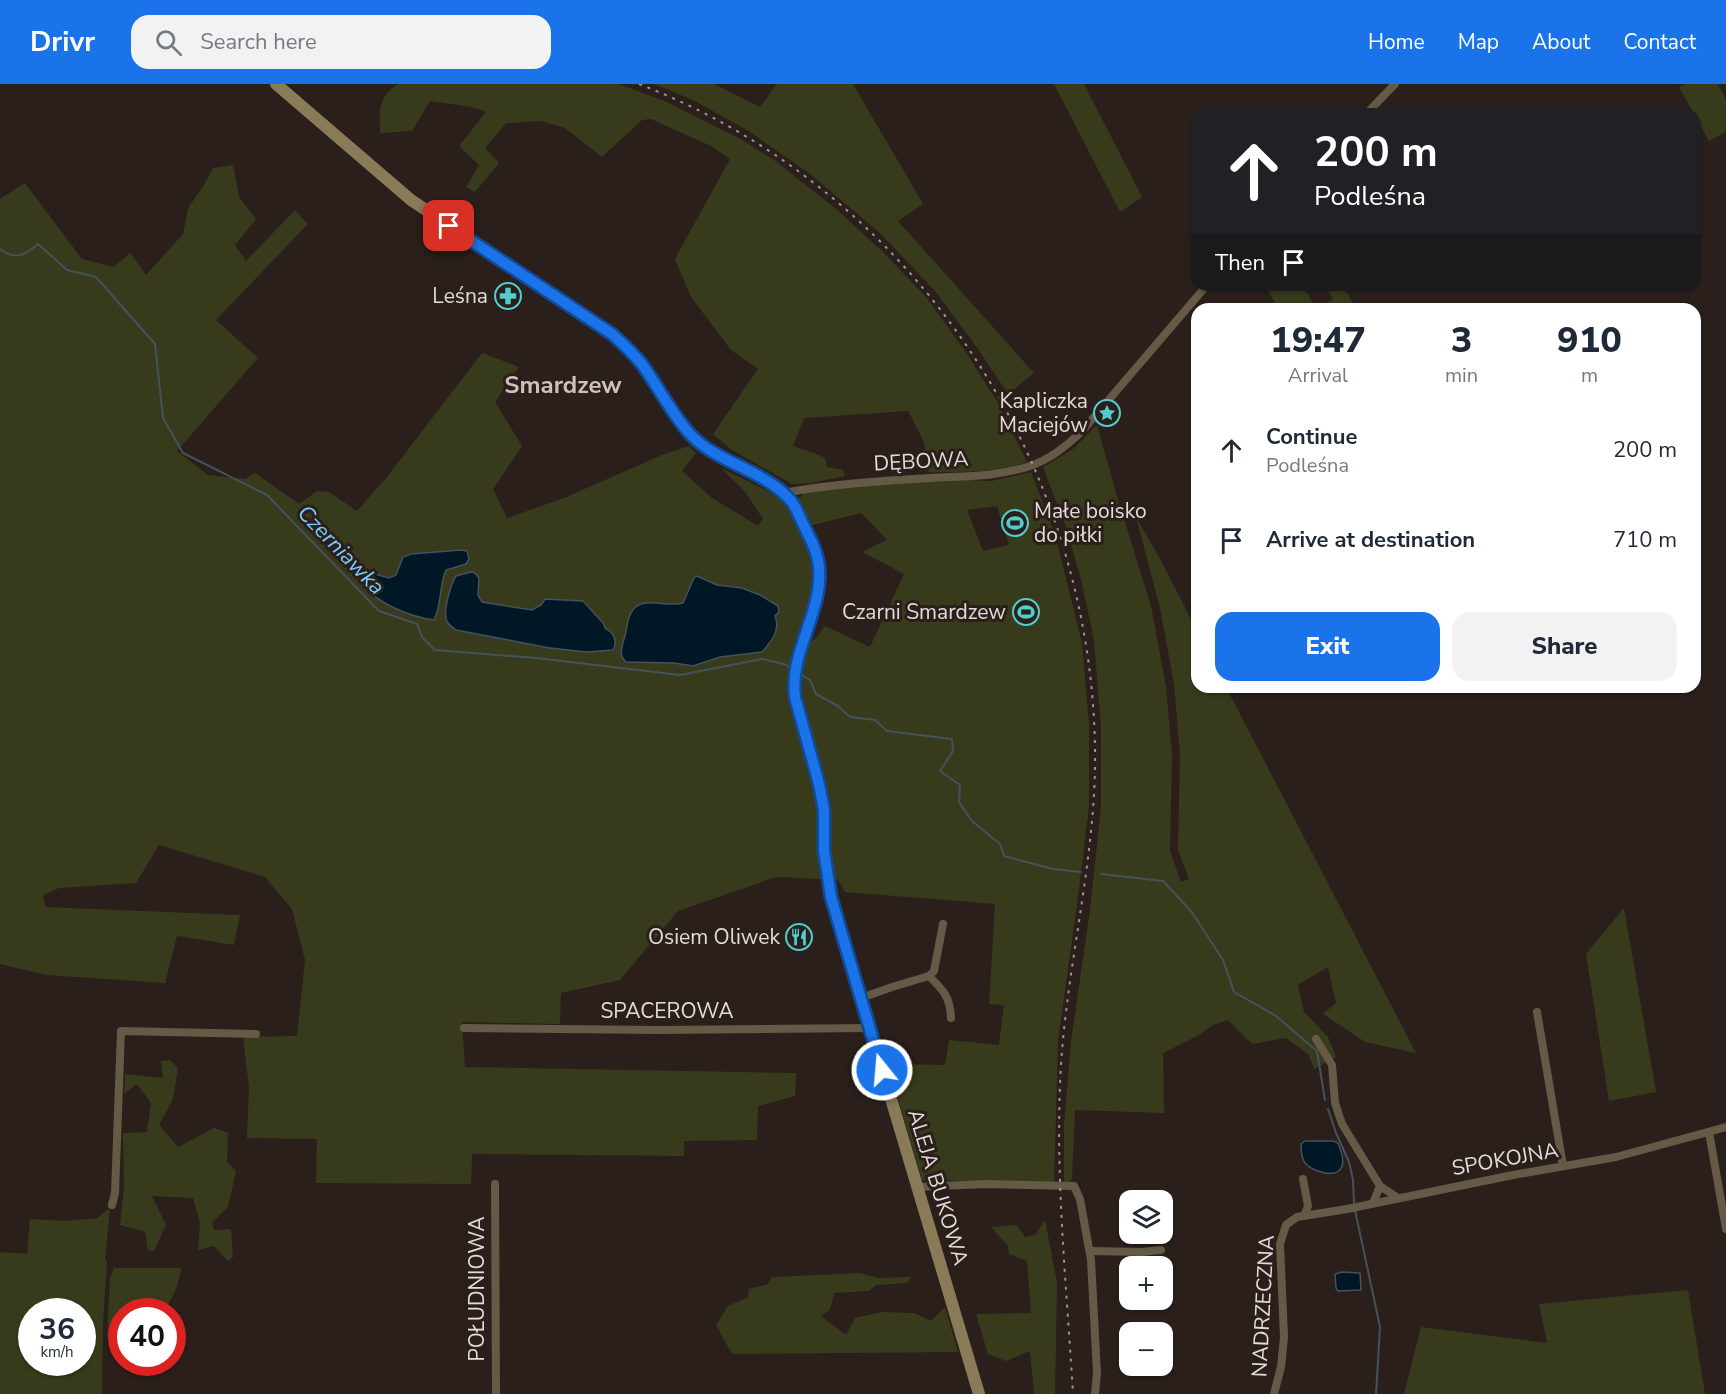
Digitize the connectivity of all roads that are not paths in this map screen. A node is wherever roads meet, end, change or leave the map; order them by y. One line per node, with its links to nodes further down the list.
1 (276, 84): 8 (street, ALEJA BUKOWA)
2 (1395, 84): 3 (street)
3 (1371, 108)
4 (1203, 291): 5 (street, DĘBOWA)
5 (1192, 303)
6 (1191, 305): 7 (street, DĘBOWA)
7 (810, 488): 8 (street, DĘBOWA); 9 (street)
8 (783, 493): 9 (street, ALEJA BUKOWA)
9 (793, 503): 12 (street, ALEJA BUKOWA)
10 (943, 924): 11 (street)
11 (929, 976): 12 (street); 14 (street)
12 (861, 998): 16 (street, ALEJA BUKOWA)
13 (1537, 1012): 21 (street)
14 (951, 1018)
15 (464, 1028): 16 (street, SPACEROWA)
16 (870, 1028): 25 (street, ALEJA BUKOWA)
17 (256, 1034): 28 (street)
18 (1316, 1039): 24 (street)
19 (1726, 1127): 20 (street, SPOKOJNA)
20 (1709, 1132): 21 (street, SPOKOJNA); 31 (street)
21 (1563, 1166): 26 (street, SPOKOJNA)
22 (1303, 1179): 29 (street)
23 (495, 1184): 34 (street, POŁUDNIOWA)
24 (1380, 1186): 26 (street); 27 (street)
25 (918, 1187): 33 (street); 35 (street, ALEJA BUKOWA)
26 (1398, 1198): 27 (street, SPOKOJNA)
27 (1373, 1203): 29 (street, SPOKOJNA)
28 (112, 1205)
29 (1305, 1214): 30 (street, SPOKOJNA)
30 (1290, 1221): 37 (street, NADRZECZNA)
31 (1726, 1228)
32 (1161, 1250): 33 (street)
33 (1090, 1251): 36 (street)
34 (496, 1394)
35 (980, 1394)
36 (1095, 1394)
37 (1274, 1394)

